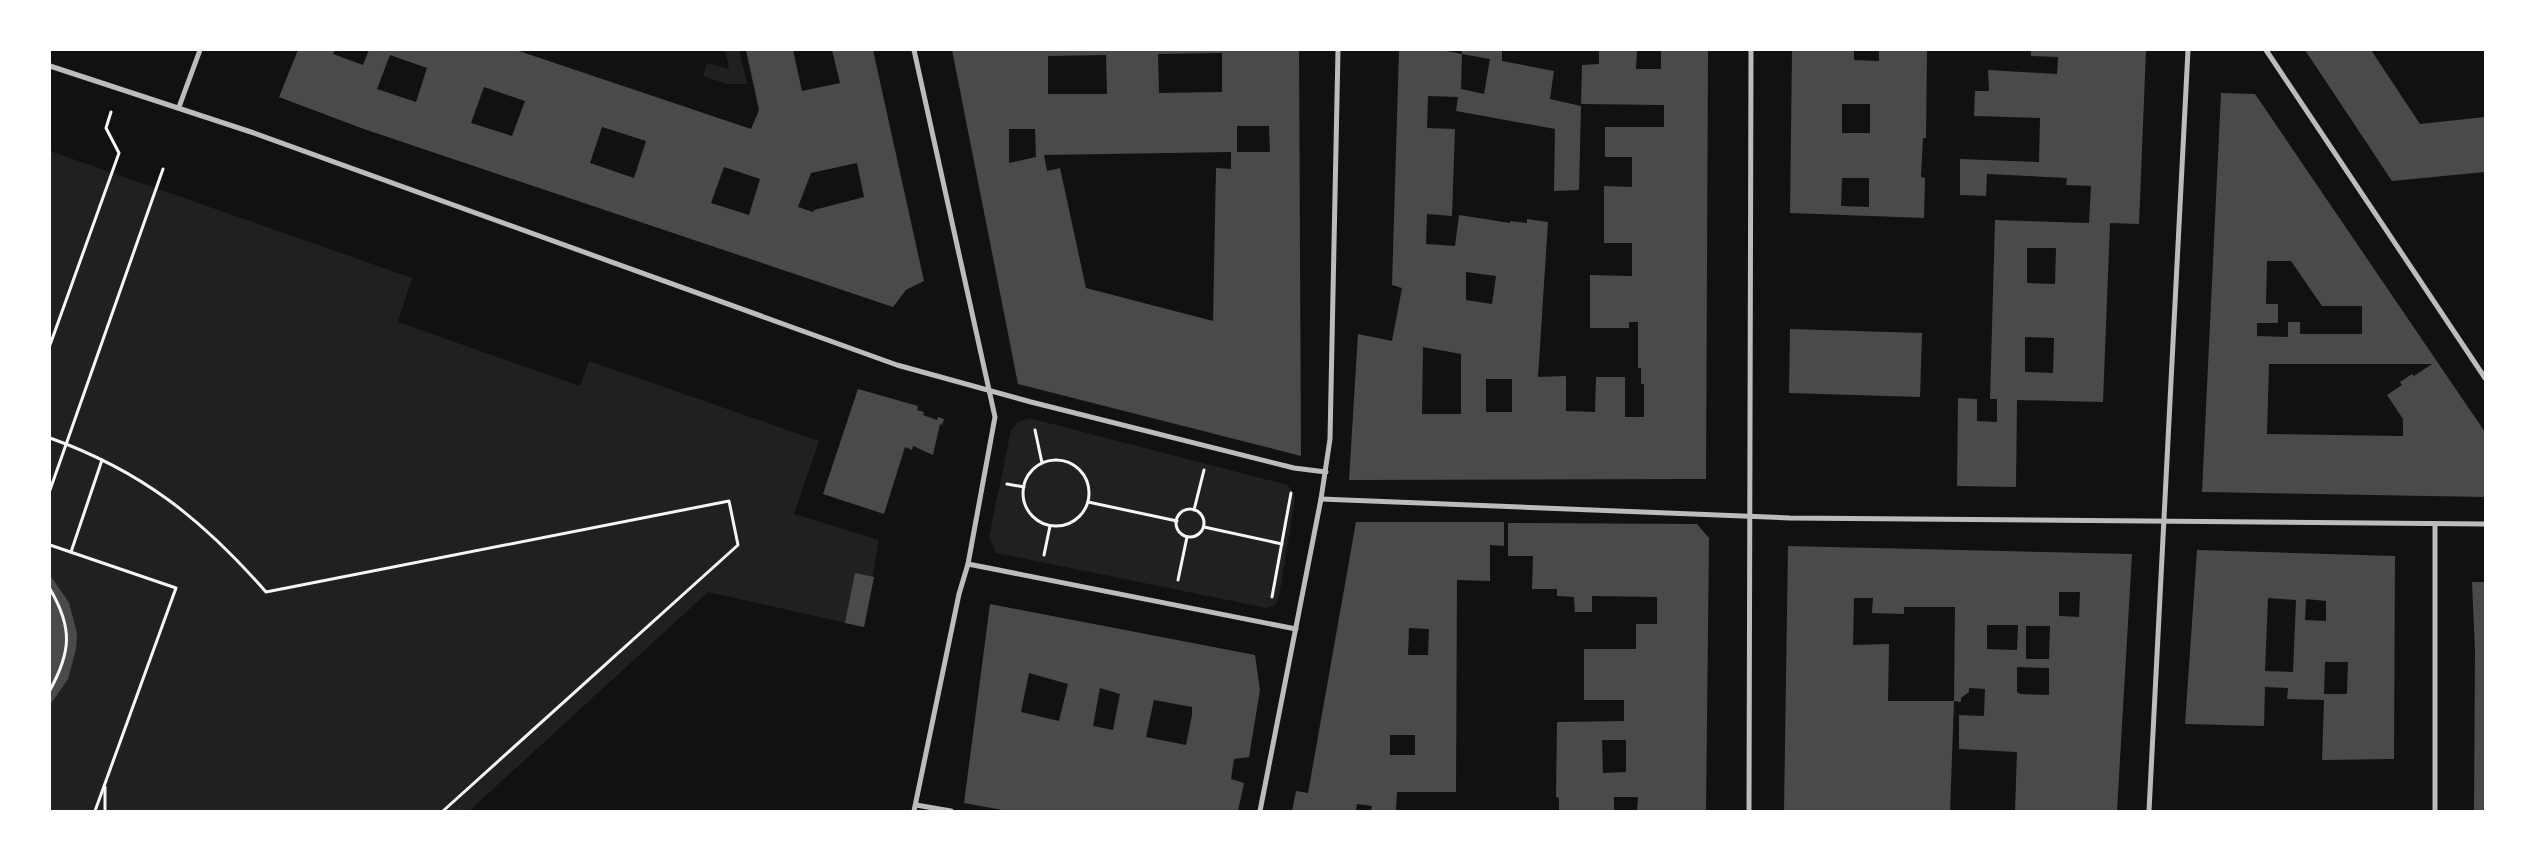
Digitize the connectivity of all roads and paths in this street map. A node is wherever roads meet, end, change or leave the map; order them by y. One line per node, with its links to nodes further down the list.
1 (200, 50): 9 (street)
2 (914, 50): 13 (street)
3 (1338, 50): 20 (street)
4 (1751, 50): 26 (street)
5 (2188, 50): 27 (street)
6 (2266, 50): 12 (street)
7 (50, 66): 8 (street)
8 (119, 88): 9 (street); 11 (path)
9 (179, 107): 13 (street)
10 (162, 169): 16 (path)
11 (50, 345)
12 (2485, 378)
13 (989, 389): 14 (street); 37 (street)
14 (1032, 402): 17 (street); 19 (path)
15 (50, 438): 16 (path)
16 (66, 444): 18 (path); 21 (path)
17 (1210, 445): 20 (street); 25 (path)
18 (102, 460): 36 (path); 47 (path)
19 (1042, 463): 24 (path); 24 (path)
20 (1326, 472): 23 (street)
21 (50, 490)
22 (1290, 496): 33 (path)
23 (1321, 499): 26 (street); 35 (street)
24 (1087, 501): 28 (path)
25 (1194, 510): 28 (path); 31 (path)
26 (1752, 516): 27 (street); 50 (street)
27 (2166, 519): 29 (street); 51 (street)
28 (1177, 521): 32 (path)
29 (2434, 524): 30 (street); 52 (street)
30 (2485, 524)
31 (1204, 527): 32 (path); 33 (path)
32 (1187, 537): 40 (path)
33 (1282, 544): 35 (path); 39 (path)
34 (50, 545): 36 (path)
35 (1312, 550): 41 (street)
36 (71, 552): 43 (path)
37 (968, 564): 40 (street); 44 (street)
38 (50, 589): 42 (path)
39 (1271, 600)
40 (1172, 604): 41 (street)
41 (1296, 629): 49 (street)
42 (50, 690)
43 (105, 785): 45 (path); 46 (path)
44 (915, 808): 48 (street)
45 (95, 811)
46 (105, 811)
47 (443, 811)
48 (951, 811)
49 (1260, 811)
50 (1749, 811)
51 (2149, 811)
52 (2435, 811)

